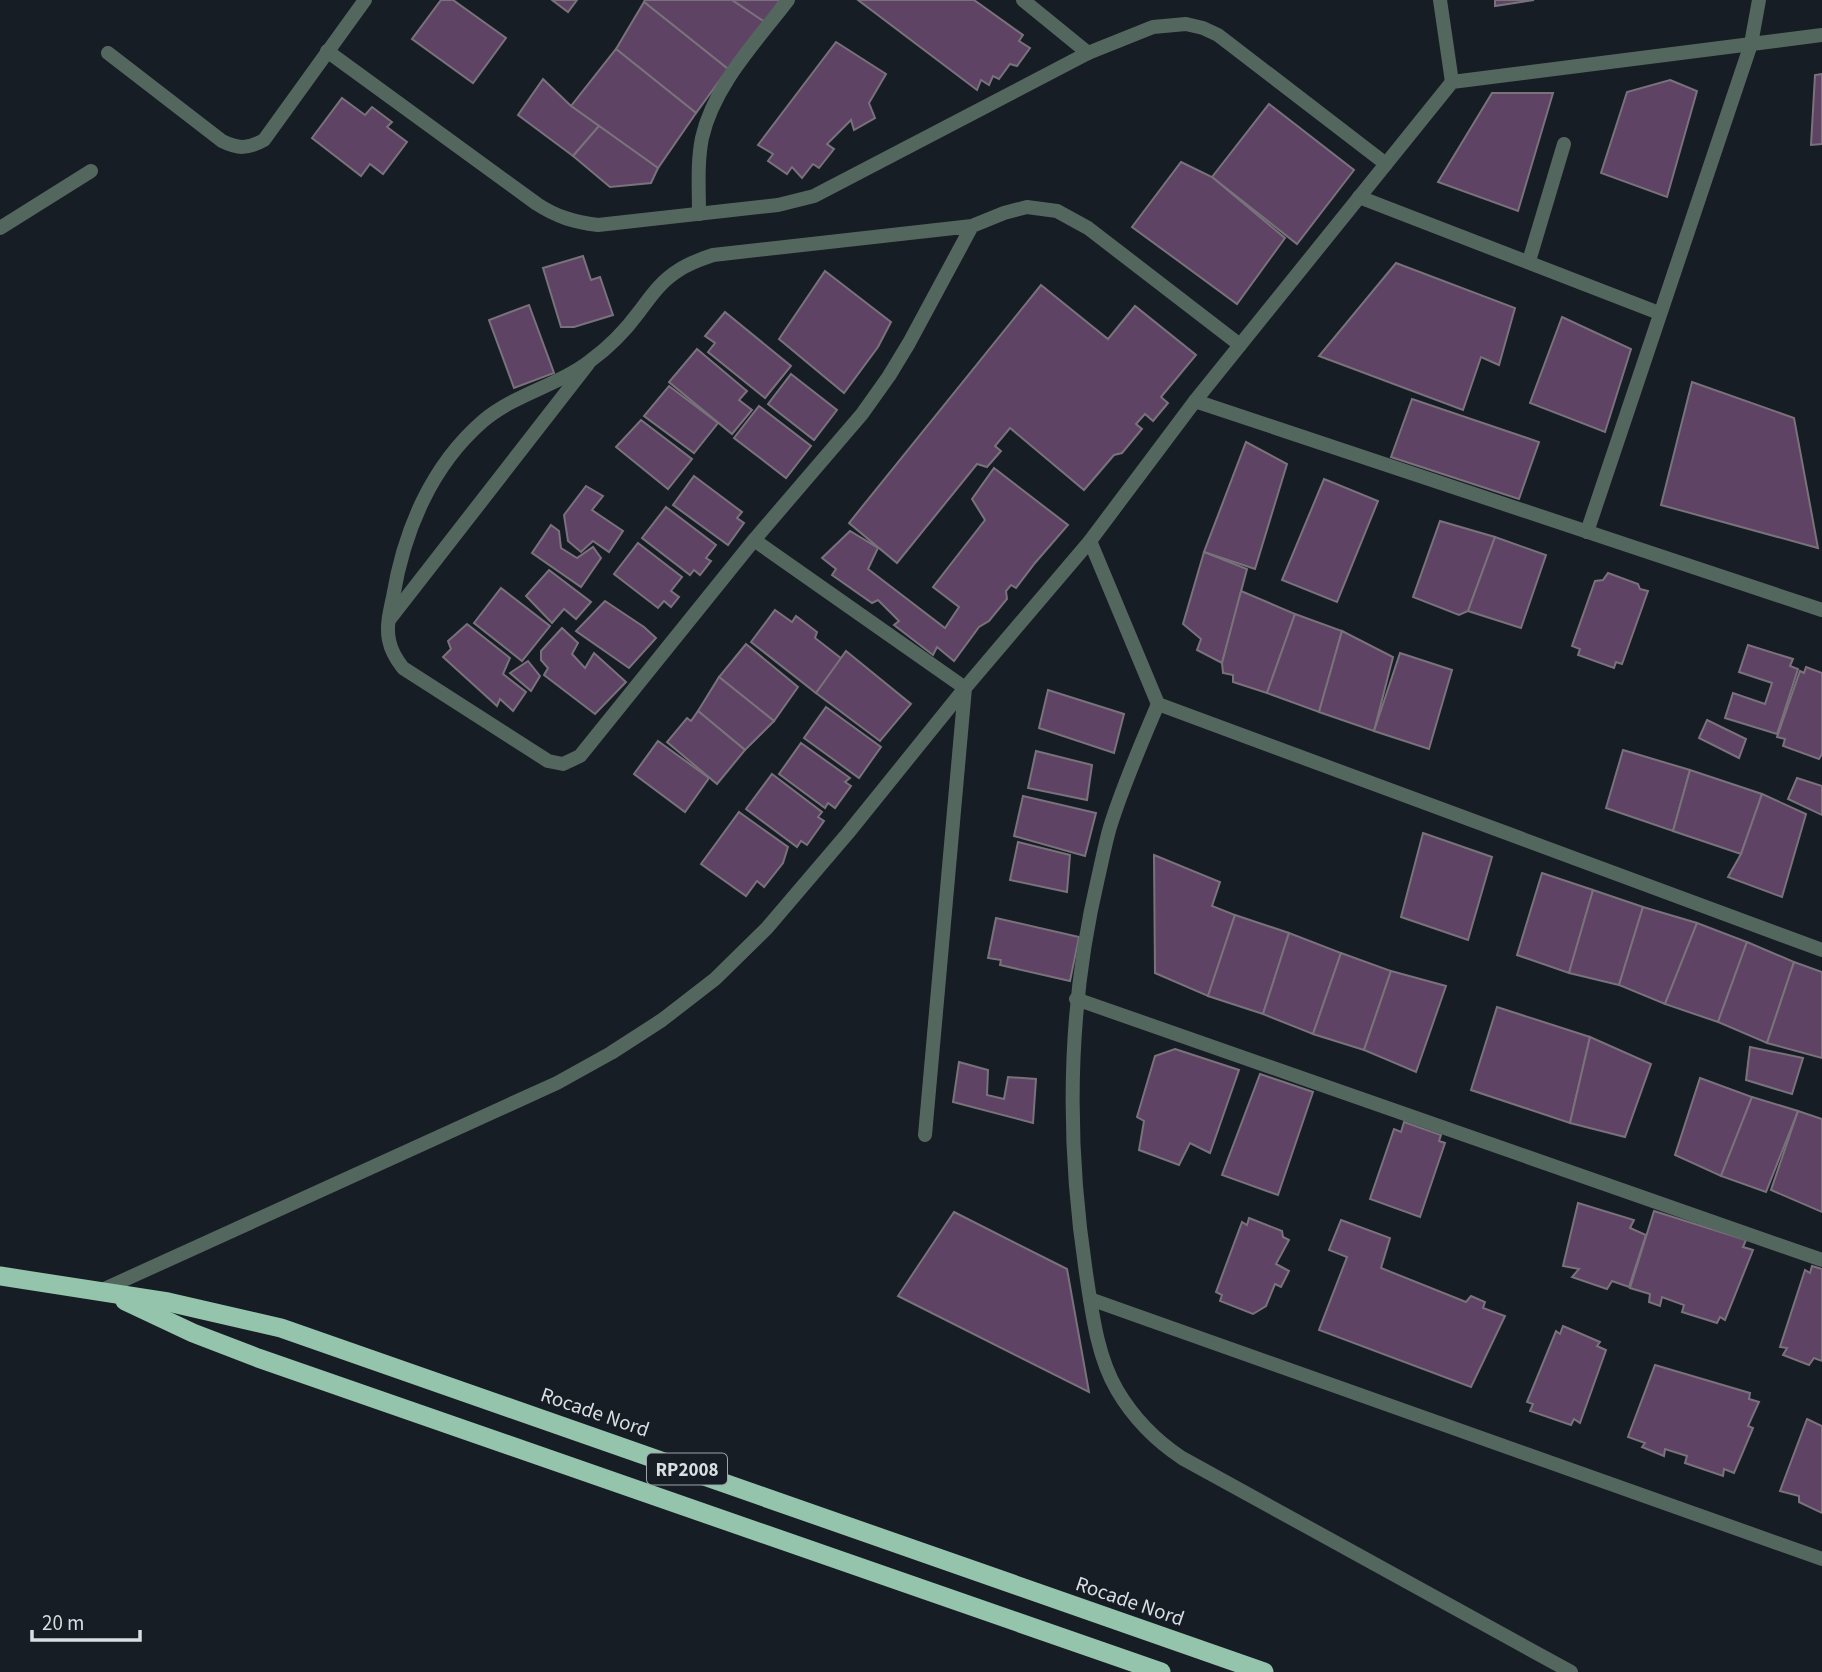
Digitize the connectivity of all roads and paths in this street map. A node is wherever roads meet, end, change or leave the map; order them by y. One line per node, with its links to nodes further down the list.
1 (365, 0): 8 (street)
2 (788, 0): 16 (street)
3 (1023, 0): 10 (street)
4 (1440, 0): 11 (street)
5 (1759, 0): 7 (street)
6 (1822, 35): 7 (street)
7 (1751, 44): 11 (street); 20 (street)
8 (327, 51): 9 (street); 16 (street)
9 (108, 53)
10 (1088, 53): 13 (street); 16 (street)
11 (1452, 82): 13 (street)
12 (1564, 144): 19 (street)
13 (1386, 164): 15 (street)
14 (91, 171): 18 (street)
15 (1359, 198): 19 (street); 21 (street)
16 (699, 214)
17 (972, 226): 21 (street); 22 (street); 25 (street)
18 (0, 228)
19 (1529, 261): 20 (street)
20 (1660, 313): 24 (street)
21 (1240, 345): 23 (street)
22 (590, 362): 28 (street); 28 (street)
23 (1195, 401): 24 (street); 26 (street)
24 (1587, 532): 27 (street)
25 (754, 540): 28 (street); 29 (street)
26 (1090, 541): 29 (street); 30 (street)
27 (1822, 610)
28 (389, 620)
29 (965, 688): 33 (street); 36 (street)
30 (1158, 704): 31 (street); 32 (street)
31 (1822, 950)
32 (1076, 999): 34 (street); 37 (street)
33 (925, 1135)
34 (1822, 1260)
35 (0, 1276): 36 (highway, Rocade Nord / RP2008)
36 (102, 1290): 39 (highway, Rocade Nord / RP2008); 40 (highway, Rocade Nord / RP2008)
37 (1090, 1299): 38 (street); 41 (street)
38 (1822, 1559)
39 (1161, 1672)
40 (1264, 1672)
41 (1571, 1672)

